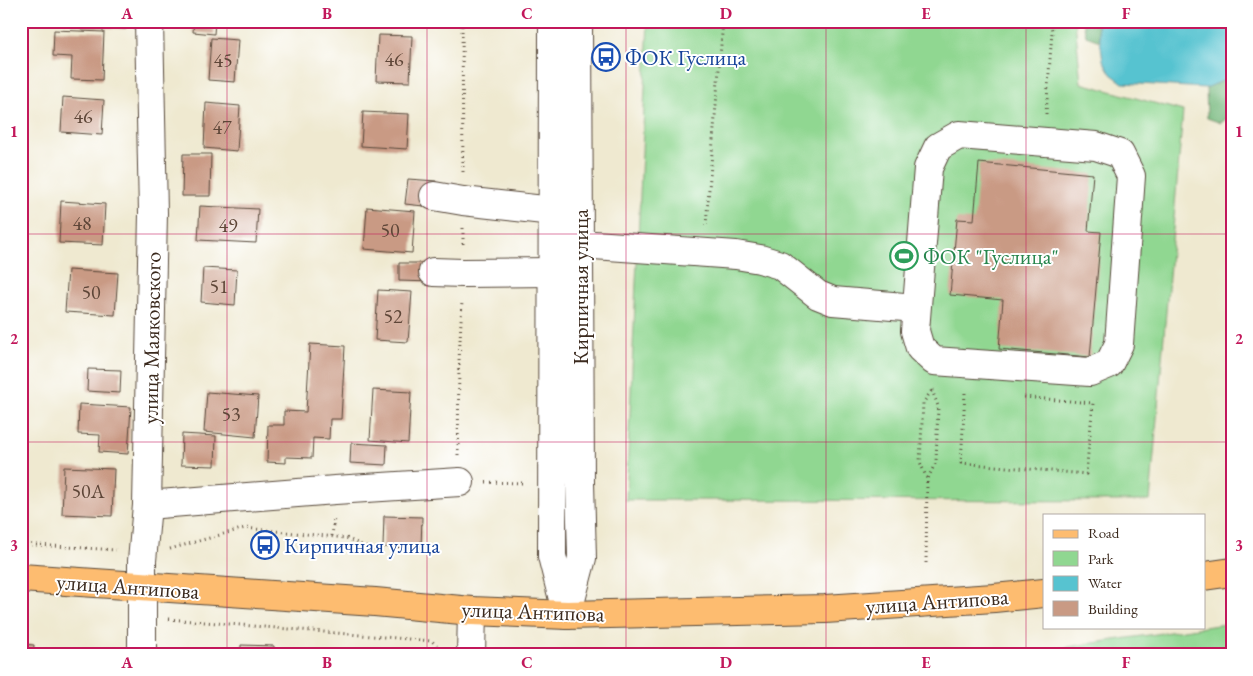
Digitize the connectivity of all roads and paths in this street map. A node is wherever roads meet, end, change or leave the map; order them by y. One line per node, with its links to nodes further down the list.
1 (150, 21): 21 (street, улица Маяковского)
2 (553, 21): 8 (street, Кирпичная улица)
3 (578, 21): 9 (street, Кирпичная улица)
4 (723, 21): 10 (path)
5 (1049, 21): 6 (path)
6 (1044, 142): 13 (street); 14 (street)
7 (434, 196): 8 (street)
8 (553, 212): 12 (street, Кирпичная улица)
9 (580, 244): 10 (street); 32 (street, Кирпичная улица)
10 (704, 253): 13 (street)
11 (433, 272): 12 (street)
12 (553, 272): 32 (street, Кирпичная улица)
13 (916, 308): 14 (street)
14 (934, 361): 15 (path)
15 (932, 390): 16 (path); 19 (path); 19 (path)
16 (940, 391)
17 (957, 392): 18 (path)
18 (1014, 397)
19 (927, 479): 25 (path)
20 (460, 482): 21 (street)
21 (147, 505): 23 (street, улица Маяковского)
22 (21, 544): 23 (path)
23 (143, 550): 24 (path); 29 (street, улица Маяковского)
24 (378, 552)
25 (926, 562)
26 (1232, 572): 27 (main road)
27 (1206, 576)
28 (21, 578): 29 (main road, улица Антипова)
29 (143, 587): 31 (main road, улица Антипова); 33 (street, улица Маяковского)
30 (1043, 593): 32 (main road, улица Антипова)
31 (472, 611): 32 (main road, улица Антипова); 36 (street)
32 (567, 615)
33 (142, 616): 34 (street, улица Маяковского); 35 (path)
34 (142, 655)
35 (444, 655)
36 (471, 655)
37 (538, 655): 38 (path)
38 (676, 655)

